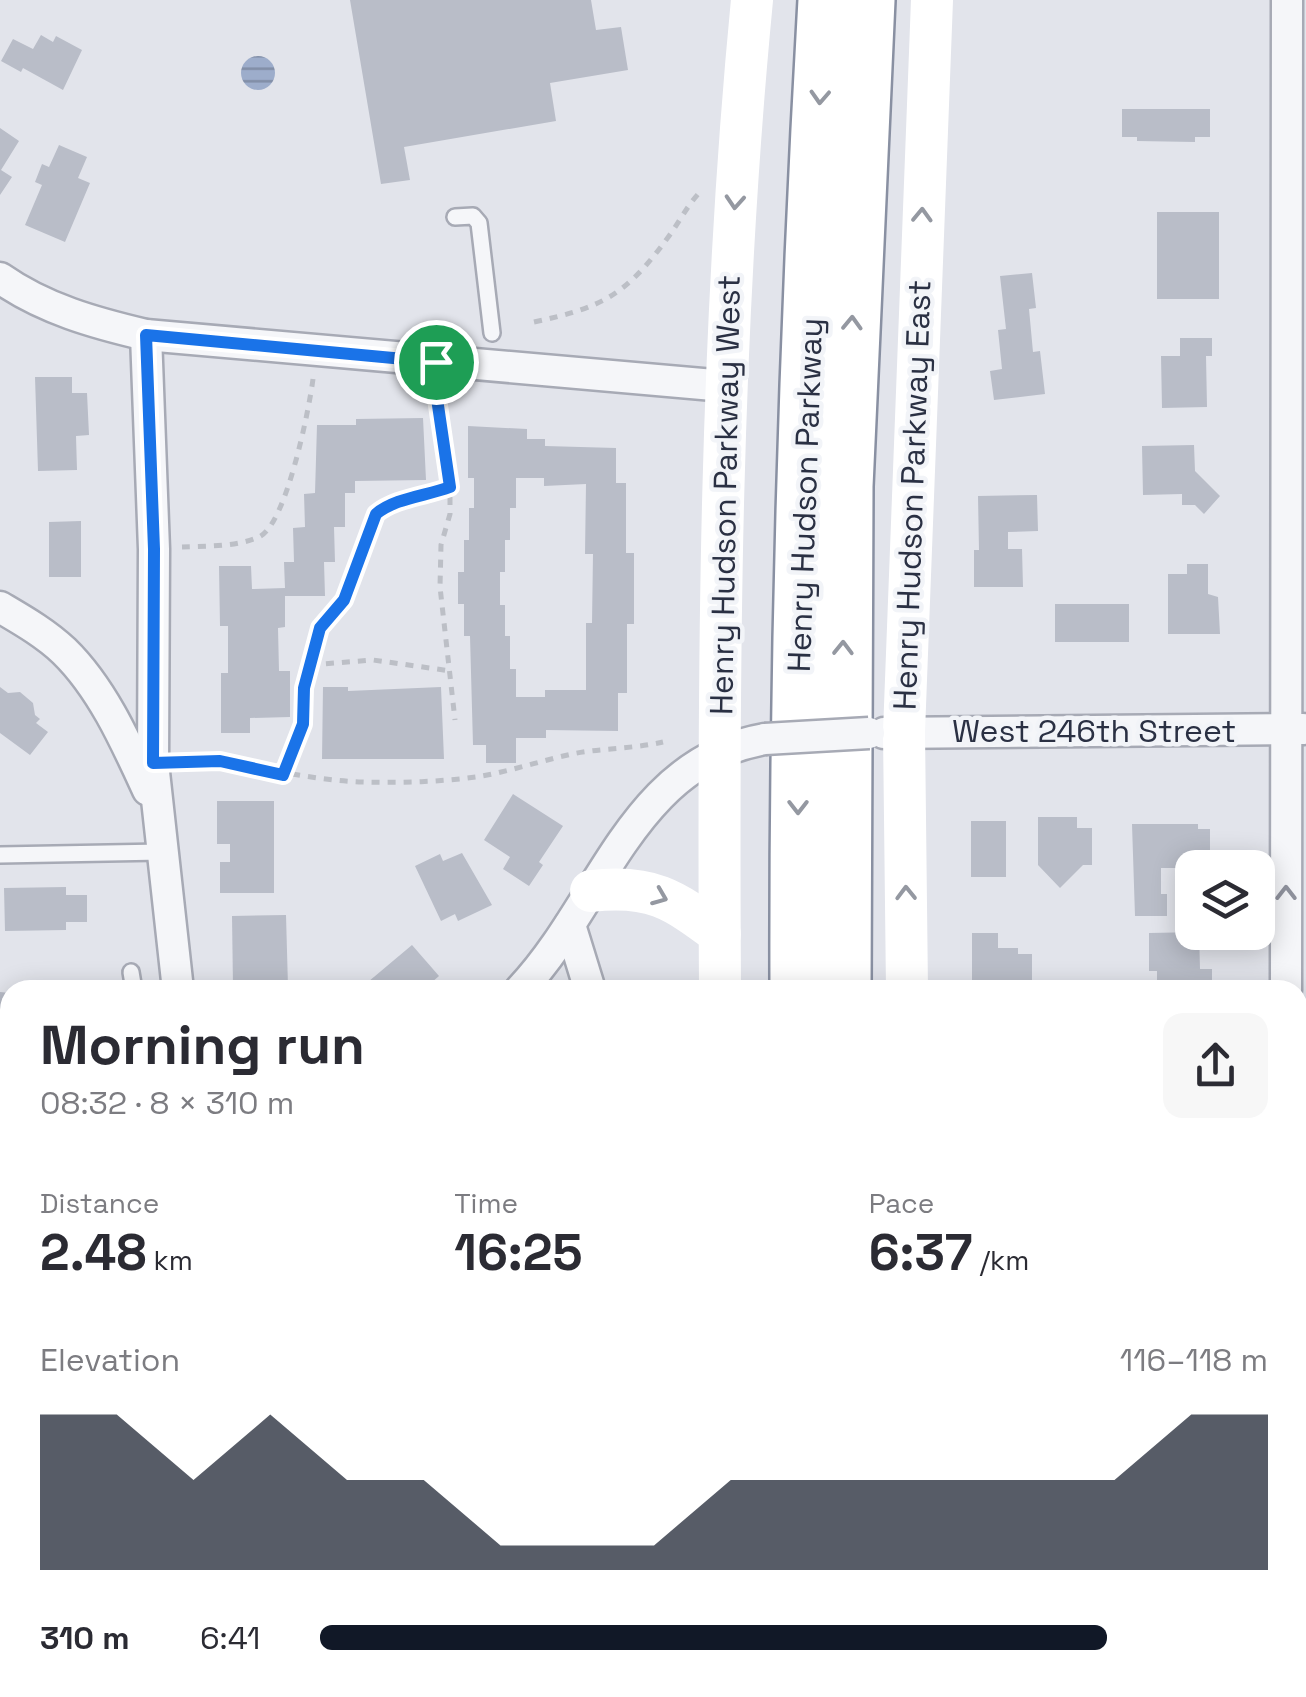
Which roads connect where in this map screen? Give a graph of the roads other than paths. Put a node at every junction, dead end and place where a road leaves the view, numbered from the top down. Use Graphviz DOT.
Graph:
graph roads {
  1 [pos="752,0"];
  2 [pos="826,0"];
  3 [pos="867,0"];
  4 [pos="932,0"];
  5 [pos="1287,0"];
  6 [pos="456,217"];
  7 [pos="0,278"];
  8 [pos="492,333"];
  9 [pos="146,335"];
  10 [pos="725,386"];
  11 [pos="0,607"];
  12 [pos="1306,688"];
  13 [pos="1296,729"];
  14 [pos="886,732"];
  15 [pos="718,753"];
  16 [pos="156,806"];
  17 [pos="162,852"];
  18 [pos="0,856"];
  19 [pos="580,908"];
  20 [pos="720,934"];
  21 [pos="131,972"];
  22 [pos="132,980"];
  23 [pos="177,980"];
  24 [pos="527,980"];
  25 [pos="589,980"];
  26 [pos="720,980"];
  27 [pos="798,980"];
  28 [pos="842,980"];
  29 [pos="906,980"];
  30 [pos="1286,980"];
  1 -- 10 [label="main road, Henry Hudson Parkway West, one-way"];
  2 -- 27 [label="highway, Henry Hudson Parkway, one-way"];
  28 -- 3 [label="highway, Henry Hudson Parkway, one-way"];
  14 -- 4 [label="main road, Henry Hudson Parkway East, one-way"];
  5 -- 13 [label="street"];
  6 -- 8 [label="lane"];
  7 -- 9 [label="street"];
  9 -- 10 [label="street"];
  9 -- 16 [label="street"];
  10 -- 15 [label="main road, Henry Hudson Parkway West"];
  11 -- 16 [label="street"];
  12 -- 13 [label="street"];
  13 -- 14 [label="street, West 246th Street"];
  30 -- 13 [label="street, one-way"];
  14 -- 15 [label="street, West 246th Street, bridge"];
  29 -- 14 [label="main road, Henry Hudson Parkway East, one-way"];
  15 -- 19 [label="street, West 246th Street"];
  15 -- 20 [label="main road, Henry Hudson Parkway West"];
  16 -- 17 [label="street"];
  17 -- 18 [label="lane"];
  17 -- 23 [label="street"];
  19 -- 20 [label="main road, one-way"];
  19 -- 24 [label="street, West 246th Street"];
  19 -- 25 [label="street"];
  20 -- 26 [label="main road, Henry Hudson Parkway West"];
  21 -- 22 [label="lane"];
}
